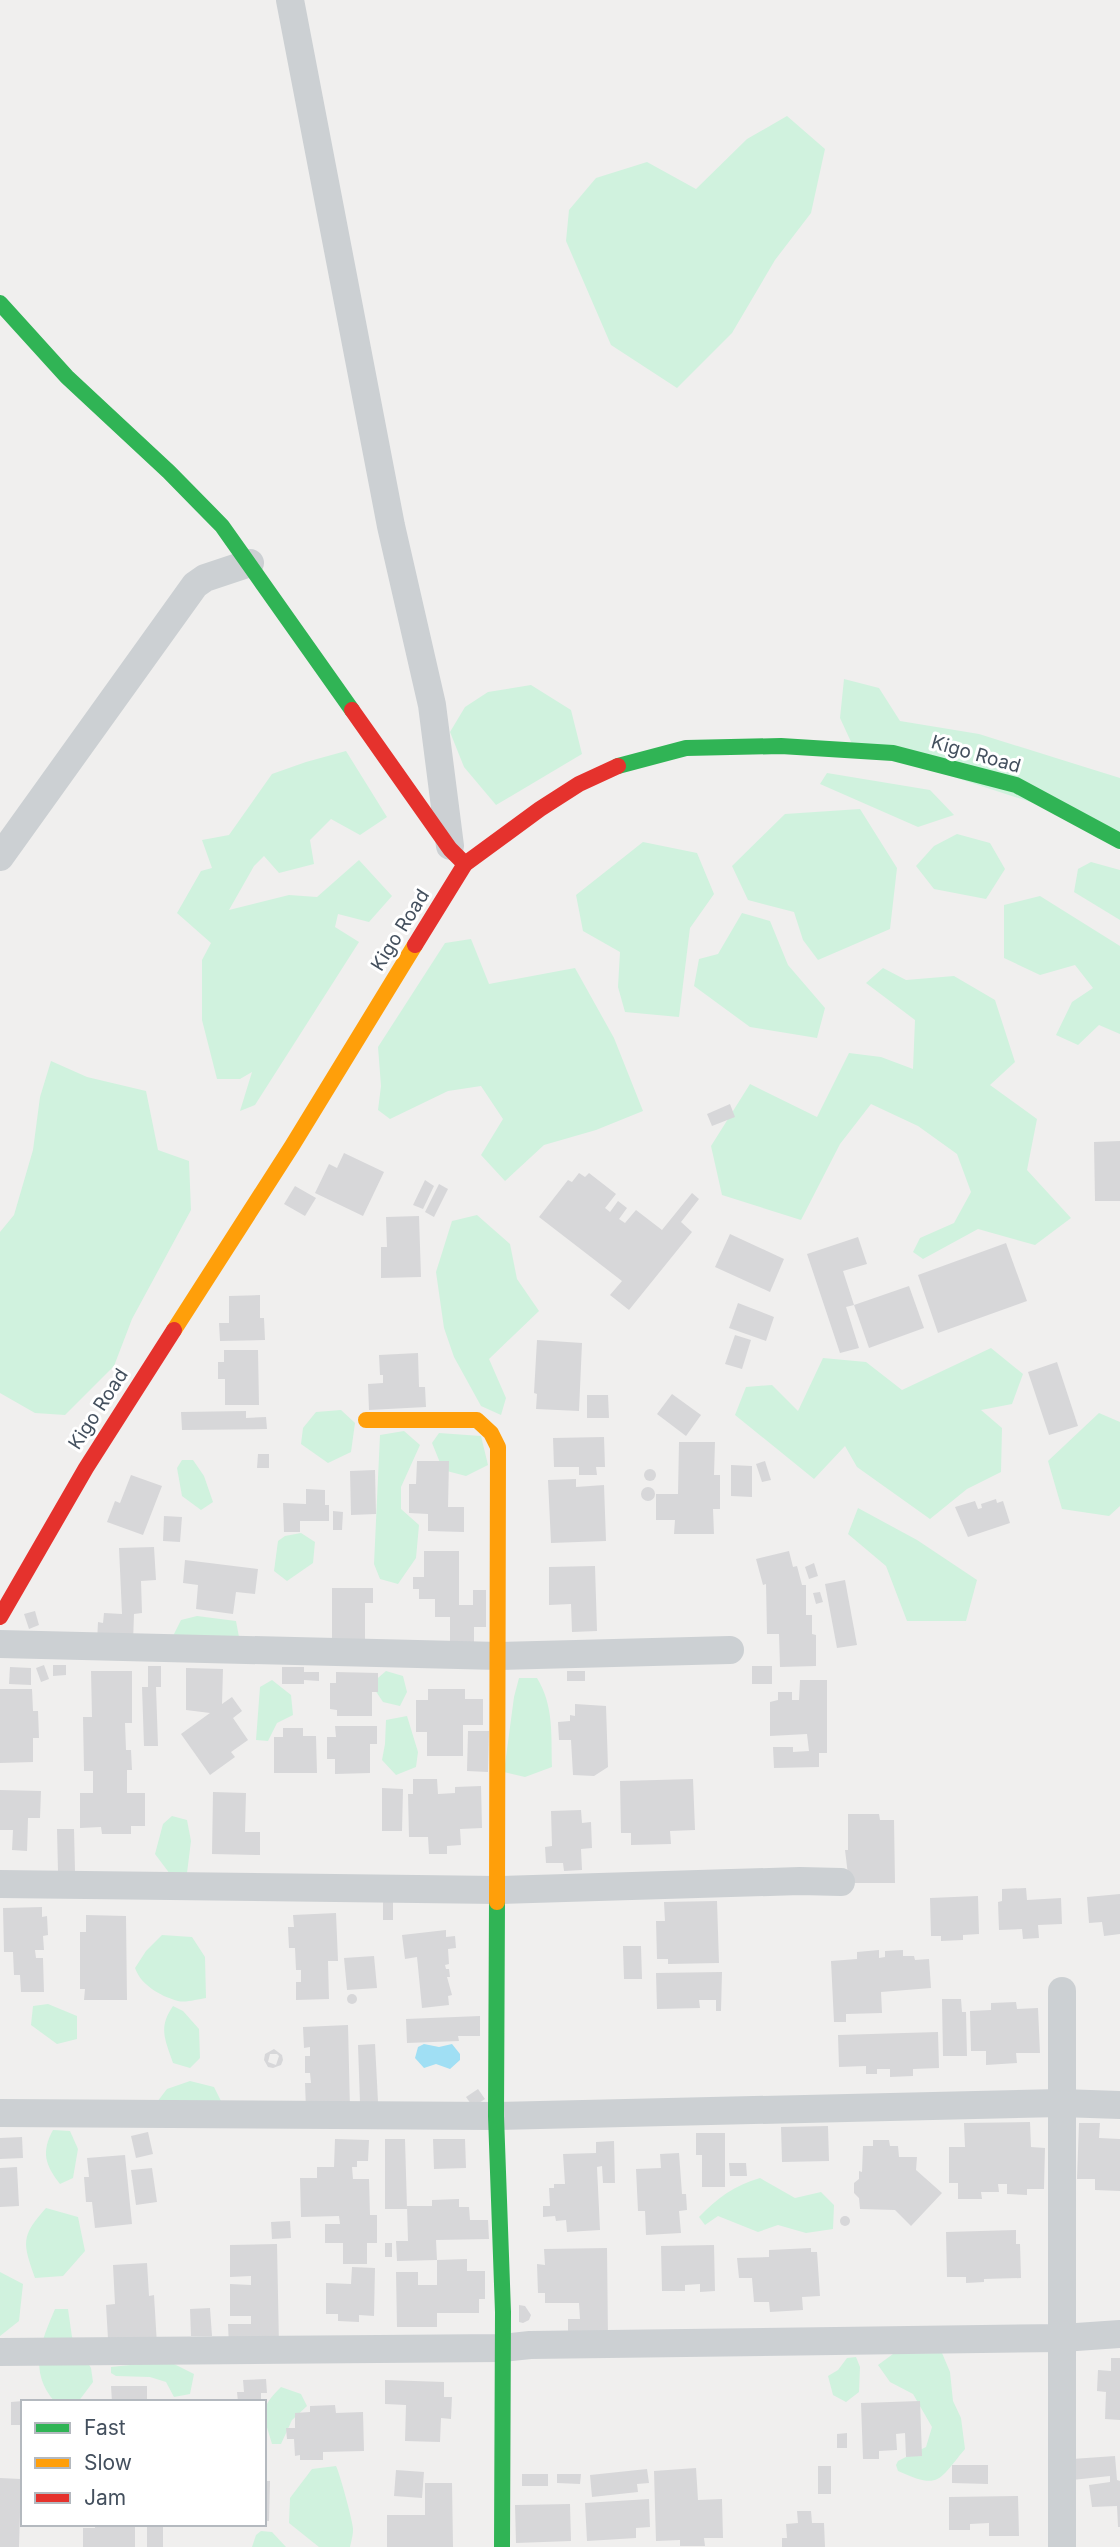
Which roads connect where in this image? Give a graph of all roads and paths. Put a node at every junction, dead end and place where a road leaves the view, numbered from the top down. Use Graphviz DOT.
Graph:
graph roads {
  1 [pos="290,0"];
  2 [pos="0,303"];
  3 [pos="250,563"];
  4 [pos="1120,841"];
  5 [pos="458,856"];
  6 [pos="0,857"];
  7 [pos="366,1420"];
  8 [pos="0,1617"];
  9 [pos="0,1644"];
  10 [pos="730,1650"];
  11 [pos="499,1656"];
  12 [pos="841,1882"];
  13 [pos="0,1884"];
  14 [pos="498,1890"];
  15 [pos="1062,1991"];
  16 [pos="1061,2103"];
  17 [pos="1120,2105"];
  18 [pos="0,2113"];
  19 [pos="496,2116"];
  20 [pos="1120,2334"];
  21 [pos="1062,2338"];
  22 [pos="502,2348"];
  23 [pos="0,2352"];
  24 [pos="502,2547"];
  25 [pos="1062,2547"];
  1 -- 5 [label="street"];
  2 -- 3 [label="street"];
  3 -- 5 [label="street"];
  3 -- 6 [label="street"];
  4 -- 5 [label="street, Kigo Road"];
  5 -- 8 [label="street, Kigo Road"];
  7 -- 11 [label="street"];
  9 -- 11 [label="street"];
  10 -- 11 [label="street"];
  11 -- 14 [label="street"];
  12 -- 14 [label="street"];
  13 -- 14 [label="street"];
  14 -- 19 [label="street"];
  15 -- 16 [label="street"];
  16 -- 17 [label="street"];
  16 -- 19 [label="street"];
  16 -- 21 [label="street"];
  18 -- 19 [label="street"];
  19 -- 22 [label="street"];
  20 -- 21 [label="street"];
  21 -- 22 [label="street"];
  21 -- 25 [label="street"];
  22 -- 23 [label="street"];
  22 -- 24 [label="street"];
}
